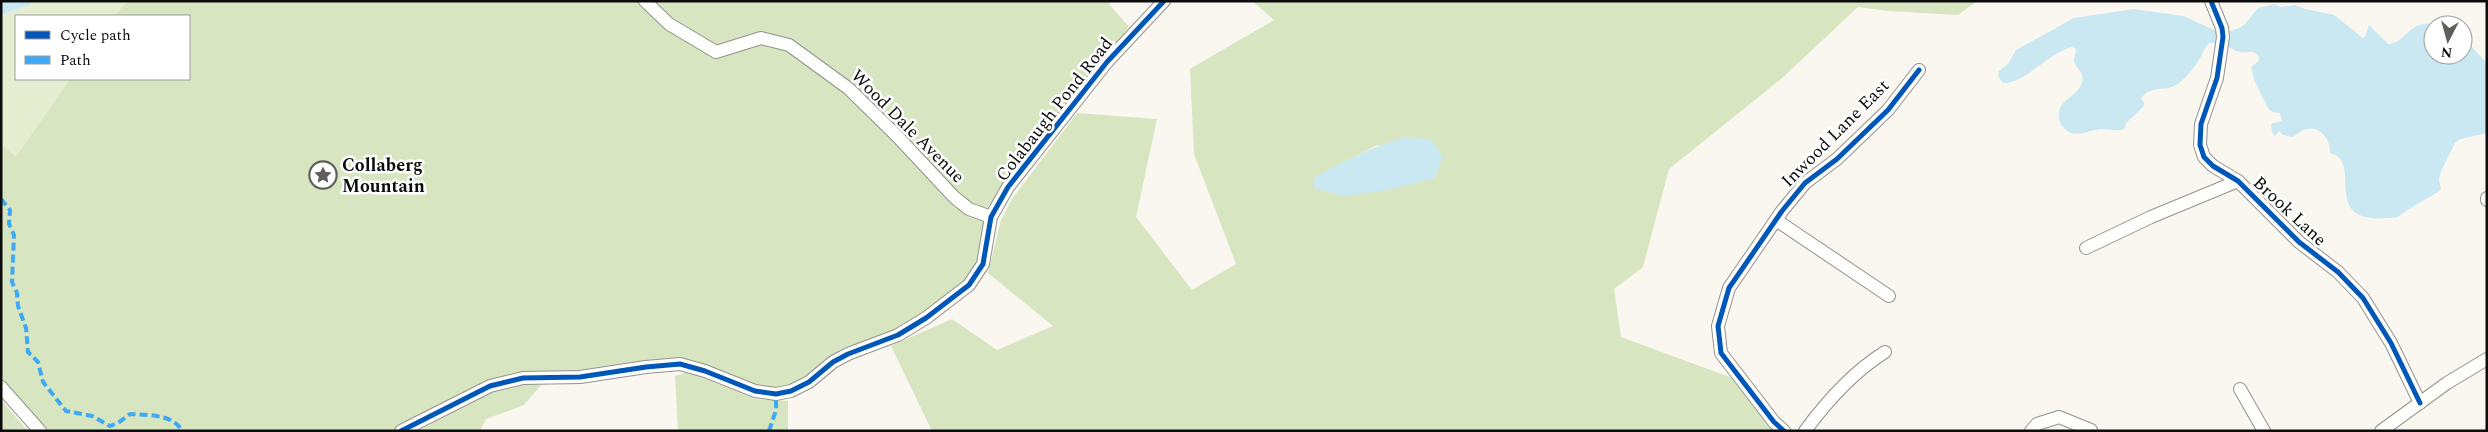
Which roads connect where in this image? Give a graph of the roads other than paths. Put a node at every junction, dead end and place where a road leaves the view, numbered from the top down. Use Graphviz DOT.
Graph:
graph roads {
  1 [pos="645,1"];
  2 [pos="1164,1"];
  3 [pos="2211,1"];
  4 [pos="1918,70"];
  5 [pos="2238,181"];
  6 [pos="991,217"];
  7 [pos="1776,220"];
  8 [pos="2086,248"];
  9 [pos="1889,296"];
  10 [pos="1885,352"];
  11 [pos="2487,359"];
  12 [pos="1,387"];
  13 [pos="2240,389"];
  14 [pos="2420,403"];
  15 [pos="2092,430"];
  16 [pos="40,431"];
  17 [pos="401,431"];
  18 [pos="1784,431"];
  19 [pos="1805,431"];
  20 [pos="2031,431"];
  21 [pos="2264,431"];
  22 [pos="2381,431"];
  1 -- 6 [label="street, Wood Dale Avenue"];
  2 -- 6 [label="street, Colabaugh Pond Road"];
  3 -- 5 [label="street, Brook Lane"];
  4 -- 7 [label="street, Inwood Lane East"];
  5 -- 8 [label="street"];
  5 -- 14 [label="street, Brook Lane"];
  6 -- 17 [label="street, Colabaugh Pond Road"];
  7 -- 9 [label="street"];
  7 -- 18 [label="street, Inwood Lane East"];
  10 -- 19 [label="street"];
  11 -- 14 [label="street"];
  12 -- 16 [label="street"];
  13 -- 21 [label="street"];
  14 -- 22 [label="street"];
  15 -- 20 [label="street"];
}
